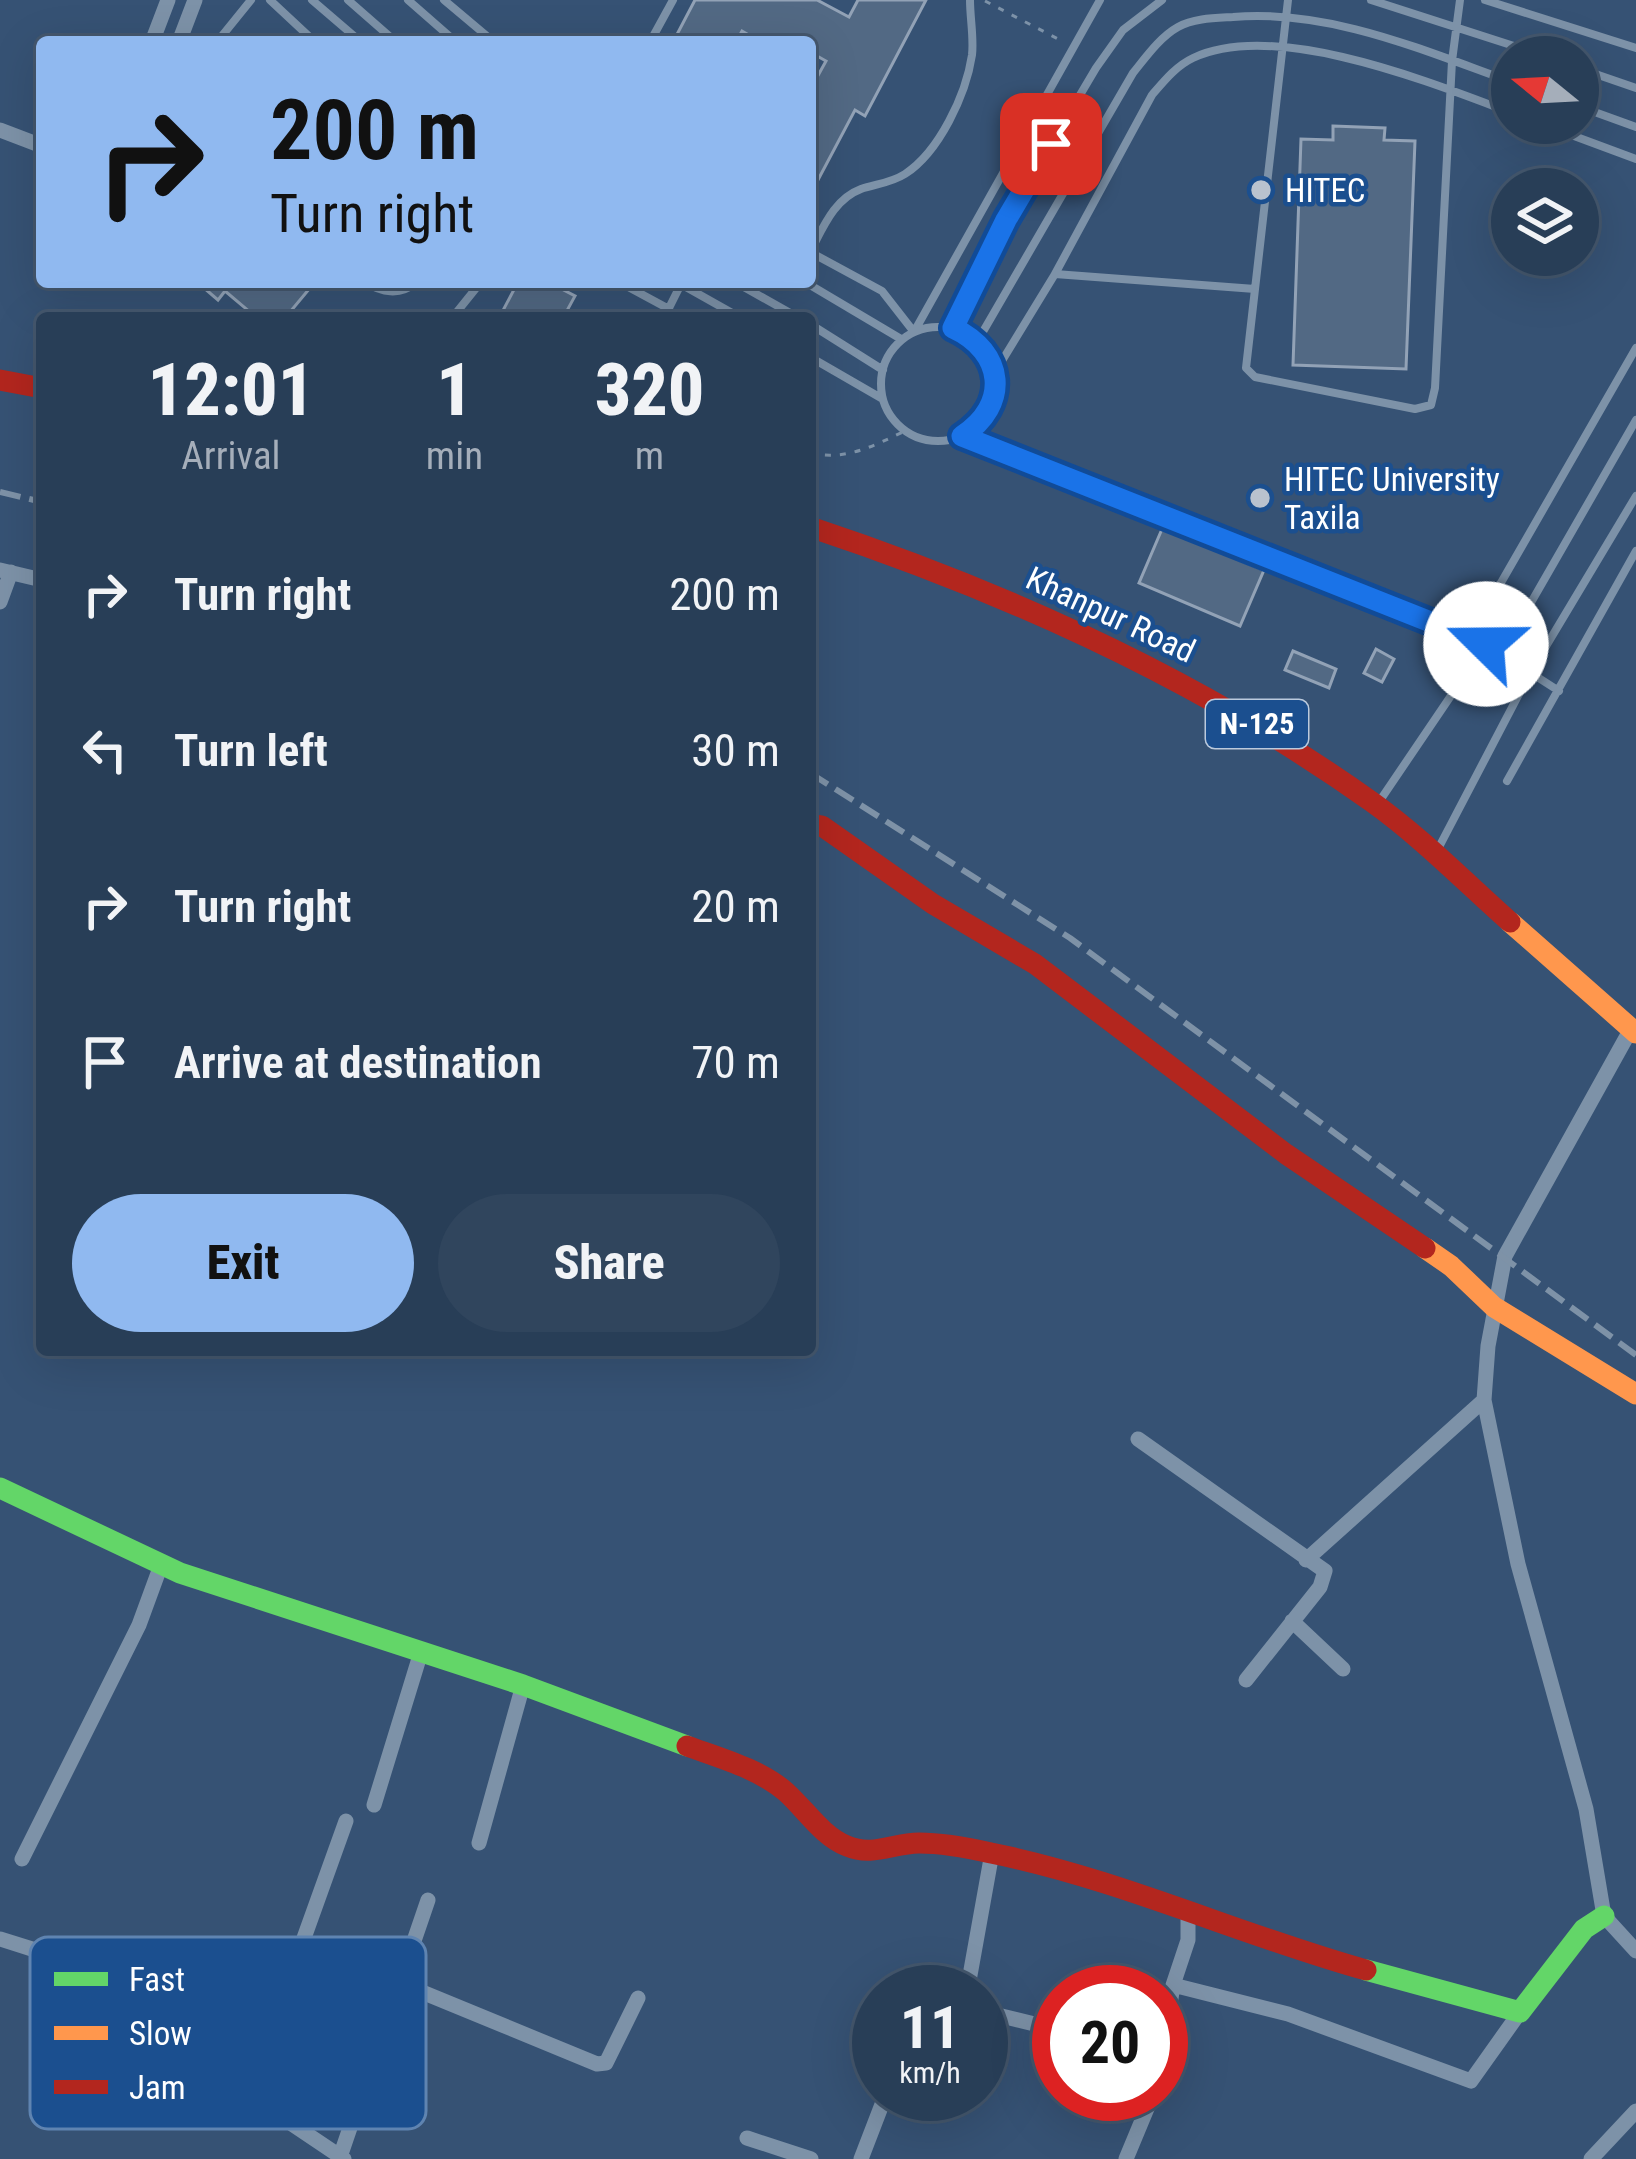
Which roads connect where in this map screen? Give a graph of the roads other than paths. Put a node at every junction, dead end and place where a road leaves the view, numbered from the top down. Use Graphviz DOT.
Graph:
graph roads {
  1 [pos="168,0"];
  2 [pos="195,0"];
  3 [pos="251,0"];
  4 [pos="271,0"];
  5 [pos="312,0"];
  6 [pos="347,0"];
  7 [pos="408,0"];
  8 [pos="444,0"];
  9 [pos="673,0"];
  10 [pos="970,0"];
  11 [pos="1100,0"];
  12 [pos="1162,0"];
  13 [pos="1288,0"];
  14 [pos="1371,0"];
  15 [pos="1460,0"];
  16 [pos="1485,0"];
  17 [pos="1146,4"];
  18 [pos="1286,15"];
  19 [pos="1455,24"];
  20 [pos="154,36"];
  21 [pos="181,36"];
  22 [pos="222,36"];
  23 [pos="309,36"];
  24 [pos="354,36"];
  25 [pos="389,36"];
  26 [pos="449,36"];
  27 [pos="487,36"];
  28 [pos="653,36"];
  29 [pos="1491,37"];
  30 [pos="1282,48"];
  31 [pos="1636,48"];
  32 [pos="1451,61"];
  33 [pos="1491,75"];
  34 [pos="1599,75"];
  35 [pos="1636,88"];
  36 [pos="1450,90"];
  37 [pos="1491,105"];
  38 [pos="1599,114"];
  39 [pos="1636,128"];
  40 [pos="0,130"];
  41 [pos="36,144"];
  42 [pos="1596,144"];
  43 [pos="1636,159"];
  44 [pos="816,241"];
  45 [pos="816,255"];
  46 [pos="1055,274"];
  47 [pos="379,288"];
  48 [pos="408,288"];
  49 [pos="476,288"];
  50 [pos="628,288"];
  51 [pos="688,288"];
  52 [pos="746,288"];
  53 [pos="815,288"];
  54 [pos="1255,289"];
  55 [pos="457,312"];
  56 [pos="663,312"];
  57 [pos="730,312"];
  58 [pos="788,312"];
  59 [pos="816,328"];
  60 [pos="953,328"];
  61 [pos="914,332"];
  62 [pos="901,339"];
  63 [pos="977,342"];
  64 [pos="1636,348"];
  65 [pos="816,360"];
  66 [pos="883,370"];
  67 [pos="994,374"];
  68 [pos="0,380"];
  69 [pos="36,387"];
  70 [pos="884,400"];
  71 [pos="1636,420"];
  72 [pos="962,436"];
  73 [pos="1636,496"];
  74 [pos="816,528"];
  75 [pos="1636,551"];
  76 [pos="5,571"];
  77 [pos="36,579"];
  78 [pos="0,602"];
  79 [pos="1486,644"];
  80 [pos="1530,673"];
  81 [pos="1559,692"];
  82 [pos="1507,781"];
  83 [pos="1377,806"];
  84 [pos="816,825"];
  85 [pos="1435,856"];
  86 [pos="1634,1031"];
  87 [pos="1494,1306"];
  88 [pos="1636,1394"];
  89 [pos="1484,1400"];
  90 [pos="1138,1439"];
  91 [pos="0,1488"];
  92 [pos="1306,1560"];
  93 [pos="161,1565"];
  94 [pos="1292,1621"];
  95 [pos="422,1652"];
  96 [pos="1343,1669"];
  97 [pos="1246,1680"];
  98 [pos="523,1685"];
  99 [pos="374,1805"];
  100 [pos="346,1822"];
  101 [pos="479,1843"];
  102 [pos="992,1853"];
  103 [pos="22,1858"];
  104 [pos="428,1900"];
  105 [pos="1188,1909"];
  106 [pos="1604,1916"];
  107 [pos="305,1937"];
  108 [pos="416,1937"];
  109 [pos="0,1939"];
  110 [pos="30,1948"];
  111 [pos="1636,1951"];
  112 [pos="973,1965"];
  113 [pos="1179,1965"];
  114 [pos="1188,1988"];
  115 [pos="426,1994"];
  116 [pos="638,1999"];
  117 [pos="1520,2012"];
  118 [pos="1636,2111"];
  119 [pos="876,2121"];
  120 [pos="1142,2121"];
  121 [pos="299,2129"];
  122 [pos="352,2129"];
  123 [pos="747,2138"];
  124 [pos="342,2158"];
  125 [pos="811,2159"];
  126 [pos="861,2159"];
  127 [pos="1126,2159"];
  128 [pos="1591,2159"];
  1 -- 20 [label="street"];
  2 -- 21 [label="street"];
  3 -- 22 [label="lane"];
  4 -- 23 [label="lane"];
  5 -- 24 [label="lane"];
  6 -- 25 [label="lane"];
  7 -- 26 [label="lane"];
  8 -- 27 [label="lane"];
  9 -- 28 [label="lane"];
  10 -- 44 [label="lane"];
  11 -- 61 [label="lane"];
  12 -- 17 [label="lane"];
  13 -- 18 [label="lane"];
  14 -- 19 [label="lane"];
  15 -- 19 [label="lane"];
  16 -- 31 [label="lane"];
  17 -- 60 [label="lane"];
  18 -- 30 [label="lane"];
  18 -- 32 [label="lane"];
  18 -- 63 [label="lane"];
  19 -- 29 [label="lane"];
  19 -- 32 [label="lane"];
  30 -- 36 [label="lane"];
  30 -- 46 [label="lane"];
  30 -- 54 [label="lane"];
  32 -- 33 [label="lane"];
  32 -- 36 [label="lane"];
  34 -- 35 [label="lane"];
  36 -- 37 [label="lane"];
  36 -- 54 [label="lane"];
  38 -- 39 [label="lane"];
  40 -- 41 [label="street"];
  42 -- 43 [label="lane"];
  45 -- 61 [label="lane"];
  46 -- 54 [label="lane"];
  46 -- 67 [label="lane"];
  47 -- 48 [label="lane"];
  49 -- 55 [label="lane"];
  50 -- 56 [label="lane"];
  51 -- 57 [label="lane"];
  52 -- 58 [label="lane"];
  53 -- 62 [label="lane"];
  59 -- 66 [label="lane"];
  60 -- 61 [label="lane"];
  60 -- 63 [label="lane"];
  61 -- 62 [label="lane"];
  62 -- 66 [label="lane"];
  63 -- 67 [label="lane"];
  64 -- 79 [label="lane"];
  65 -- 70 [label="lane"];
  66 -- 70 [label="lane"];
  67 -- 72 [label="lane"];
  68 -- 69 [label="main road"];
  70 -- 72 [label="lane"];
  71 -- 79 [label="lane"];
  72 -- 79 [label="lane"];
  73 -- 80 [label="lane"];
  74 -- 83 [label="main road, Khanpur Road / N-125"];
  75 -- 81 [label="lane"];
  76 -- 77 [label="street"];
  76 -- 78 [label="street"];
  79 -- 80 [label="lane"];
  79 -- 83 [label="lane"];
  80 -- 81 [label="lane"];
  80 -- 85 [label="lane"];
  81 -- 82 [label="lane"];
  83 -- 85 [label="main road, Khanpur Road / N-125"];
  84 -- 87 [label="main road"];
  85 -- 86 [label="main road, Khanpur Road / N-125"];
  86 -- 87 [label="street"];
  87 -- 88 [label="main road"];
  87 -- 89 [label="street"];
  89 -- 92 [label="street"];
  89 -- 106 [label="street"];
  90 -- 92 [label="street"];
  91 -- 93 [label="main road"];
  92 -- 94 [label="street"];
  93 -- 95 [label="main road"];
  93 -- 103 [label="street"];
  94 -- 96 [label="street"];
  94 -- 97 [label="street"];
  95 -- 98 [label="main road"];
  95 -- 99 [label="street"];
  98 -- 101 [label="street"];
  98 -- 102 [label="main road"];
  100 -- 107 [label="street"];
  102 -- 105 [label="main road"];
  102 -- 112 [label="street"];
  104 -- 108 [label="street"];
  105 -- 113 [label="street"];
  105 -- 117 [label="main road"];
  106 -- 111 [label="street"];
  106 -- 117 [label="main road"];
  109 -- 110 [label="street"];
  114 -- 117 [label="street"];
  115 -- 116 [label="street"];
  118 -- 128 [label="street"];
  119 -- 126 [label="street"];
  120 -- 127 [label="street"];
  121 -- 124 [label="street"];
  122 -- 124 [label="street"];
  123 -- 125 [label="street"];
}
